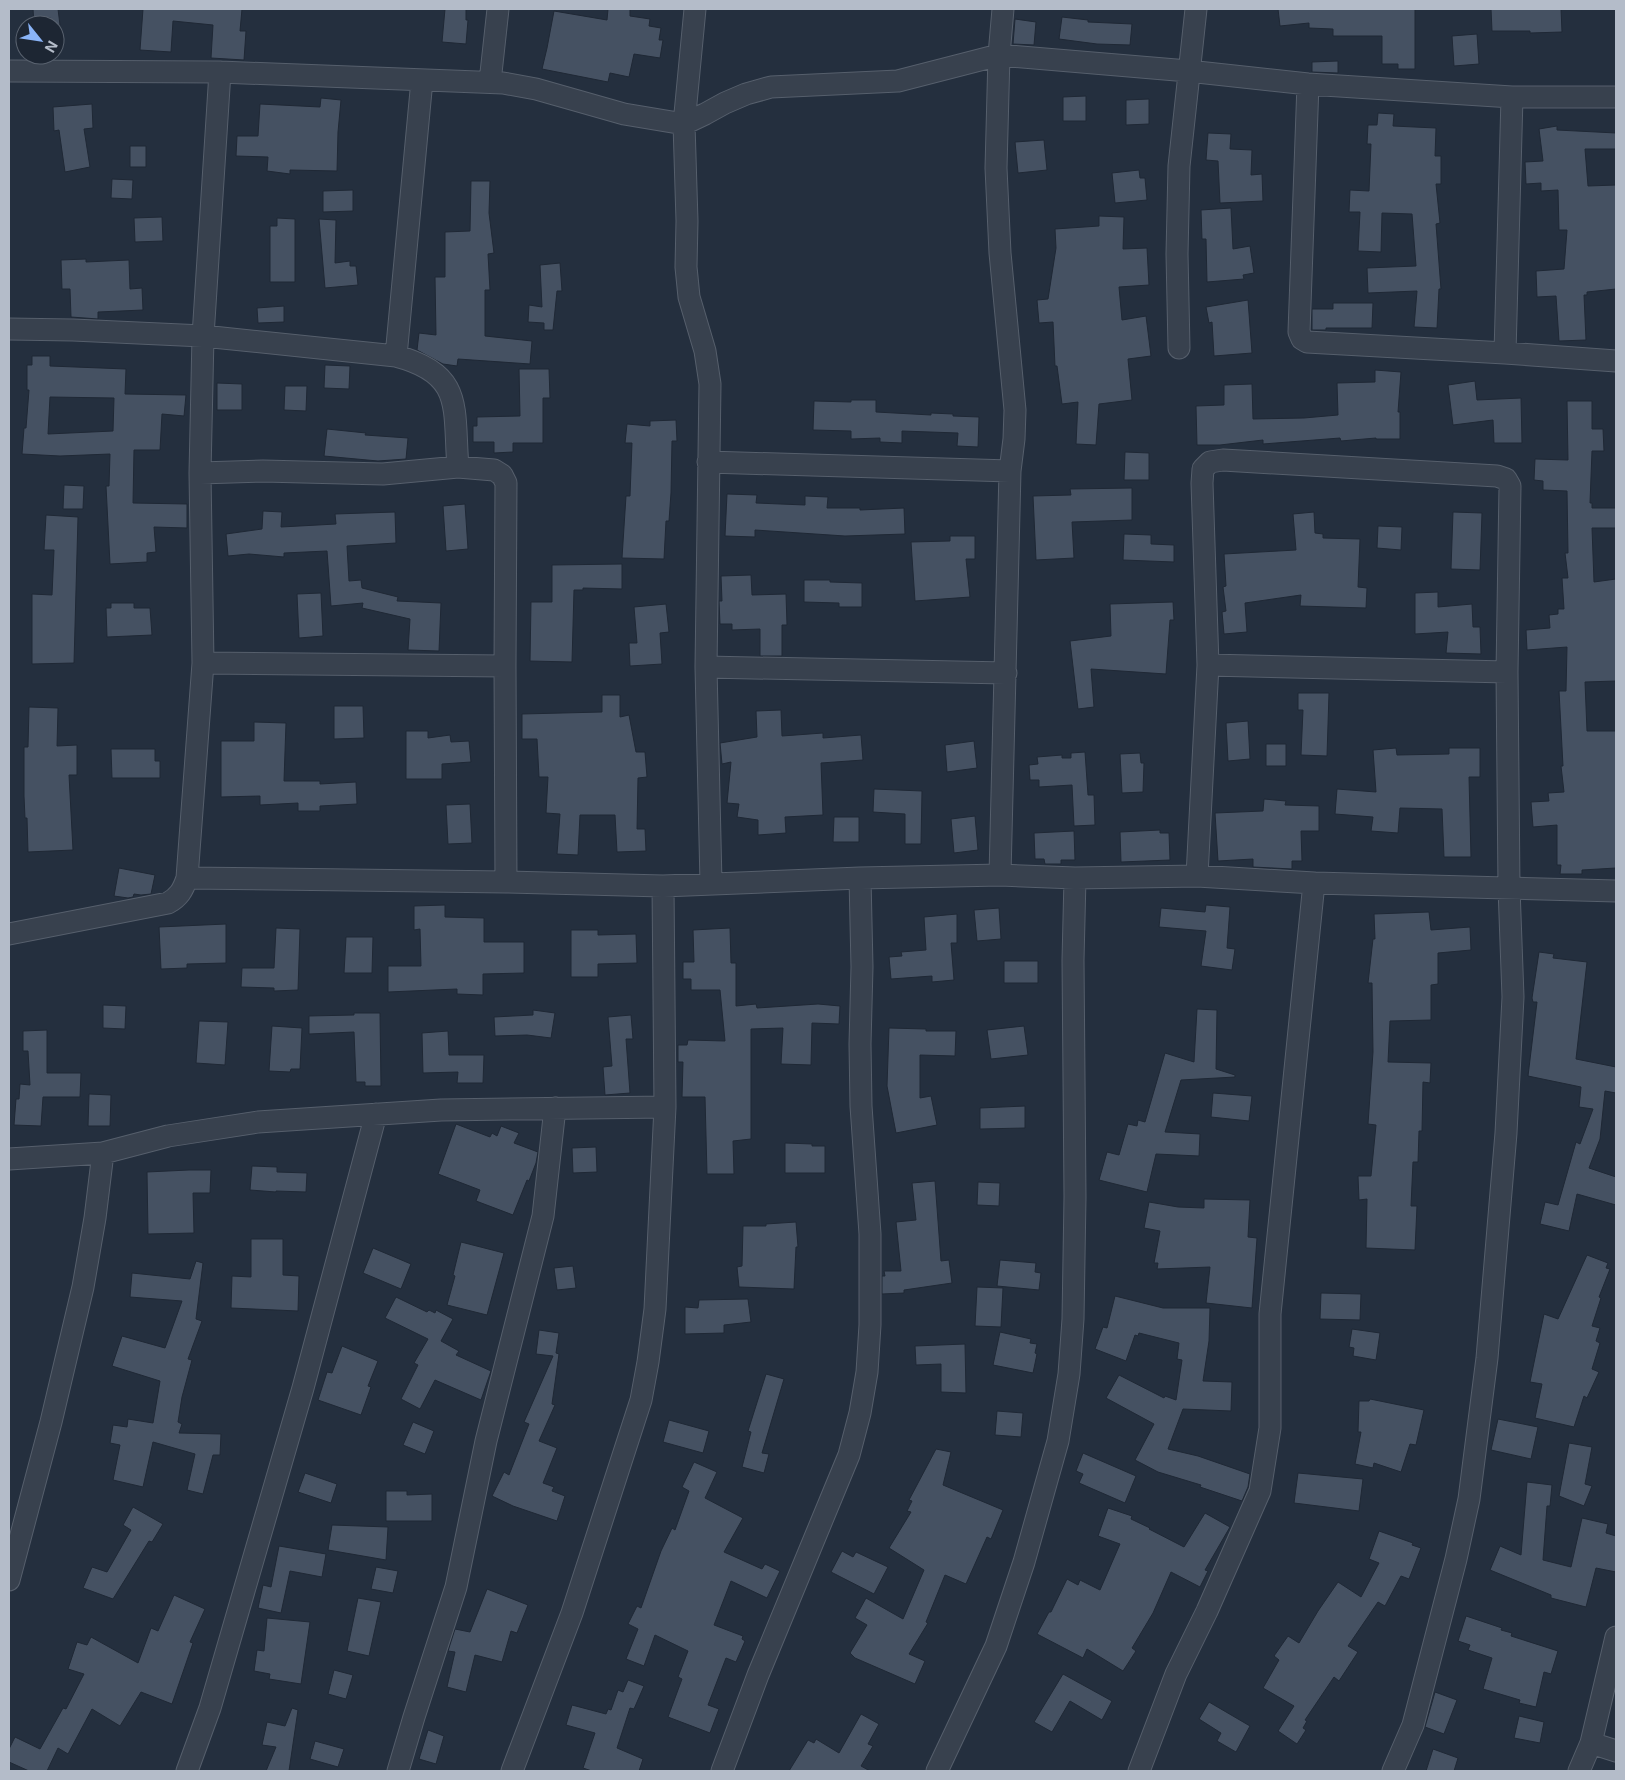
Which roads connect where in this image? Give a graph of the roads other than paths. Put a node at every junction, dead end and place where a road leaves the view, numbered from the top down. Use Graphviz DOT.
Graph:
graph roads {
  1 [pos="498,9"];
  2 [pos="695,9"];
  3 [pos="1003,9"];
  4 [pos="1196,9"];
  5 [pos="999,54"];
  6 [pos="9,71"];
  7 [pos="1188,71"];
  8 [pos="220,72"];
  9 [pos="422,80"];
  10 [pos="490,82"];
  11 [pos="1308,84"];
  12 [pos="1512,97"];
  13 [pos="1616,97"];
  14 [pos="684,124"];
  15 [pos="9,329"];
  16 [pos="203,336"];
  17 [pos="1179,348"];
  18 [pos="1505,353"];
  19 [pos="396,356"];
  20 [pos="1616,361"];
  21 [pos="708,462"];
  22 [pos="458,467"];
  23 [pos="1010,470"];
  24 [pos="200,473"];
  25 [pos="203,663"];
  26 [pos="1208,665"];
  27 [pos="505,666"];
  28 [pos="706,667"];
  29 [pos="1006,672"];
  30 [pos="1507,672"];
  31 [pos="1000,875"];
  32 [pos="1197,876"];
  33 [pos="187,878"];
  34 [pos="860,878"];
  35 [pos="1075,878"];
  36 [pos="506,882"];
  37 [pos="712,883"];
  38 [pos="1314,883"];
  39 [pos="664,886"];
  40 [pos="1509,888"];
  41 [pos="1616,890"];
  42 [pos="9,934"];
  43 [pos="665,1107"];
  44 [pos="555,1108"];
  45 [pos="376,1114"];
  46 [pos="103,1153"];
  47 [pos="9,1159"];
  48 [pos="9,1580"];
  49 [pos="1616,1637"];
  50 [pos="1591,1743"];
  51 [pos="1616,1751"];
  52 [pos="187,1771"];
  53 [pos="398,1771"];
  54 [pos="512,1771"];
  55 [pos="722,1771"];
  56 [pos="937,1771"];
  57 [pos="1139,1771"];
  58 [pos="1393,1771"];
  59 [pos="1579,1771"];
  1 -- 10 [label="street"];
  2 -- 14 [label="street"];
  3 -- 5 [label="street"];
  4 -- 7 [label="street"];
  5 -- 7 [label="street"];
  5 -- 14 [label="street"];
  5 -- 23 [label="street"];
  6 -- 8 [label="street"];
  7 -- 11 [label="street"];
  7 -- 17 [label="street"];
  8 -- 9 [label="street"];
  8 -- 16 [label="street"];
  9 -- 10 [label="street"];
  9 -- 19 [label="street"];
  10 -- 14 [label="street"];
  11 -- 12 [label="street"];
  11 -- 18 [label="street"];
  12 -- 13 [label="street"];
  12 -- 18 [label="street"];
  14 -- 21 [label="street"];
  15 -- 16 [label="street"];
  16 -- 19 [label="street"];
  16 -- 24 [label="street"];
  18 -- 20 [label="street"];
  19 -- 22 [label="street"];
  21 -- 23 [label="street"];
  21 -- 28 [label="street"];
  22 -- 24 [label="street"];
  22 -- 27 [label="street"];
  23 -- 29 [label="street"];
  24 -- 25 [label="street"];
  25 -- 27 [label="street"];
  25 -- 33 [label="street"];
  26 -- 30 [label="street"];
  26 -- 30 [label="street"];
  26 -- 32 [label="street"];
  27 -- 36 [label="street"];
  28 -- 29 [label="street"];
  28 -- 37 [label="street"];
  29 -- 31 [label="street"];
  30 -- 40 [label="street"];
  31 -- 34 [label="street"];
  31 -- 35 [label="street"];
  32 -- 35 [label="street"];
  32 -- 38 [label="street"];
  33 -- 36 [label="street"];
  33 -- 42 [label="street"];
  34 -- 37 [label="street"];
  34 -- 55 [label="street"];
  35 -- 56 [label="street"];
  36 -- 39 [label="street"];
  37 -- 39 [label="street"];
  38 -- 40 [label="street"];
  38 -- 57 [label="street"];
  39 -- 43 [label="street"];
  40 -- 41 [label="street"];
  40 -- 58 [label="street"];
  43 -- 44 [label="street"];
  43 -- 54 [label="street"];
  44 -- 45 [label="street"];
  44 -- 53 [label="street"];
  45 -- 46 [label="street"];
  45 -- 52 [label="street"];
  46 -- 47 [label="street"];
  46 -- 48 [label="street"];
  49 -- 50 [label="street"];
  50 -- 51 [label="street"];
  50 -- 59 [label="street"];
}
